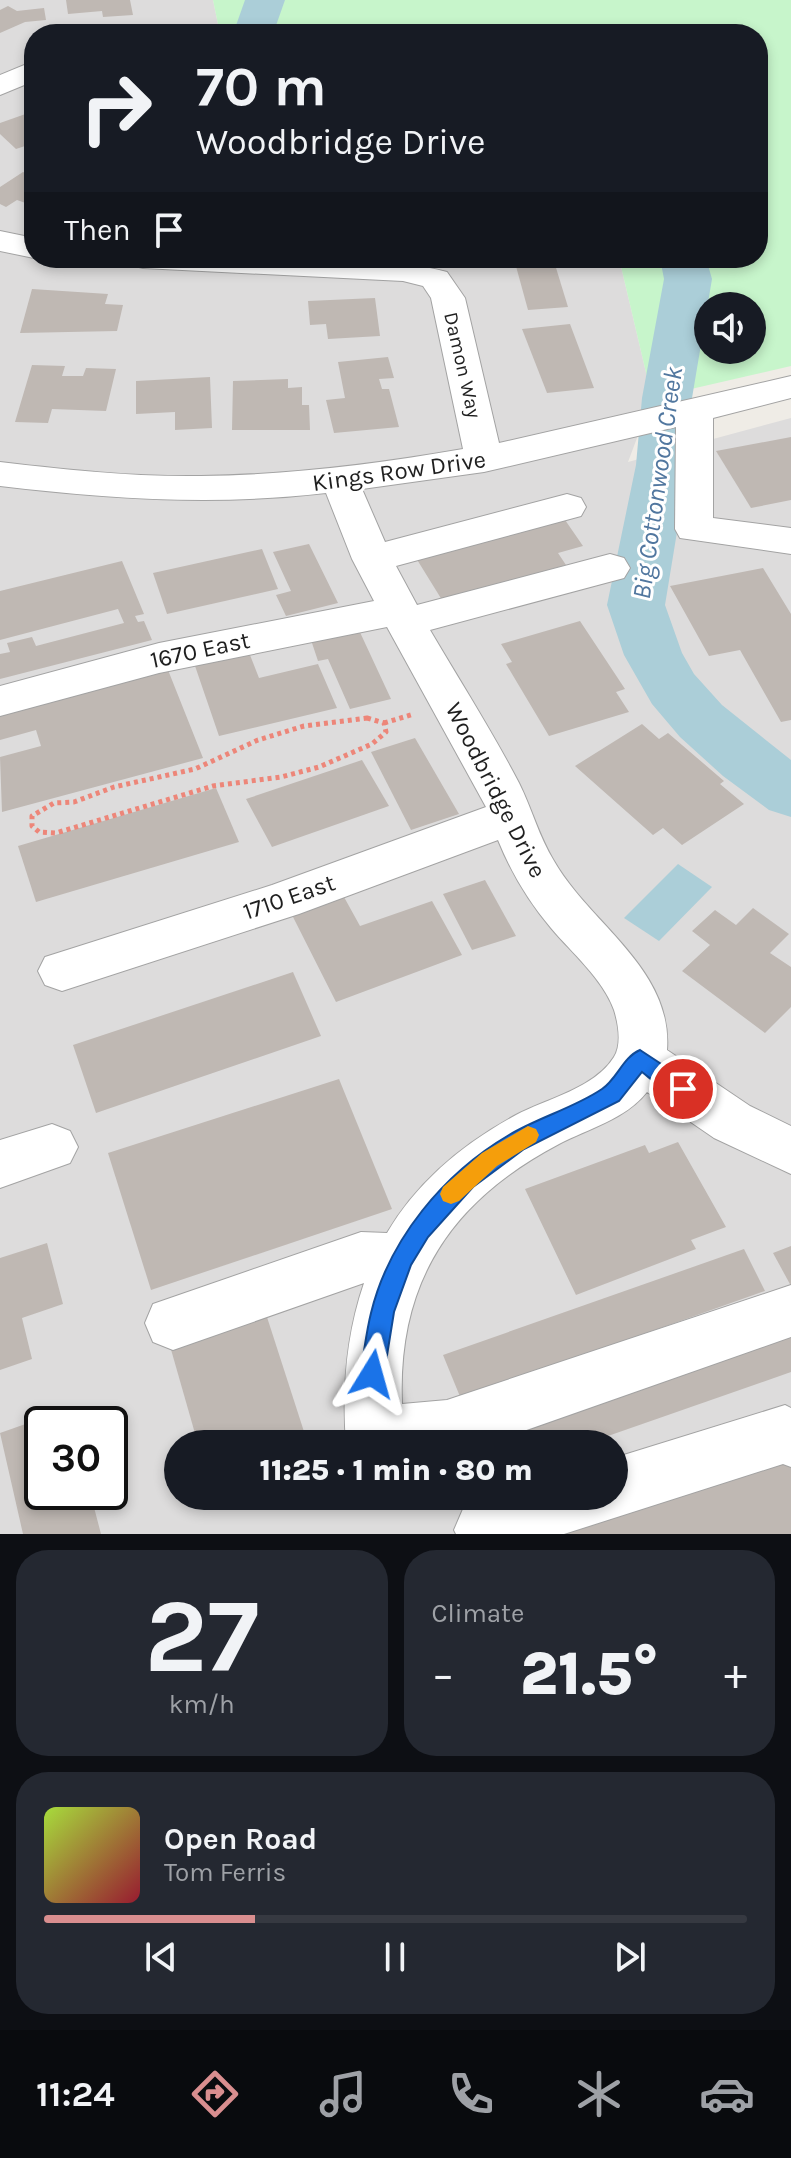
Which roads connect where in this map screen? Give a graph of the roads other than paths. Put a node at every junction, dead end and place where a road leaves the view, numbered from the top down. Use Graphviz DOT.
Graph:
graph roads {
  1 [pos="24,75"];
  2 [pos="0,86"];
  3 [pos="0,241"];
  4 [pos="24,246"];
  5 [pos="344,268"];
  6 [pos="791,387"];
  7 [pos="695,411"];
  8 [pos="484,460"];
  9 [pos="0,474"];
  10 [pos="340,481"];
  11 [pos="567,507"];
  12 [pos="791,541"];
  13 [pos="372,559"];
  14 [pos="610,568"];
  15 [pos="404,616"];
  16 [pos="2,701"];
  17 [pos="512,816"];
  18 [pos="62,971"];
  19 [pos="640,1059"];
  20 [pos="52,1147"];
  21 [pos="791,1151"];
  22 [pos="0,1164"];
  23 [pos="402,1259"];
  24 [pos="791,1311"];
  25 [pos="173,1323"];
  26 [pos="373,1430"];
  27 [pos="440,1430"];
  28 [pos="791,1438"];
  29 [pos="628,1484"];
  30 [pos="546,1510"];
  31 [pos="484,1530"];
  1 -- 2 [label="street"];
  3 -- 4 [label="street"];
  5 -- 8 [label="street, Damon Way"];
  6 -- 7 [label="street, Kings Row Drive"];
  7 -- 8 [label="street, Kings Row Drive"];
  7 -- 12 [label="street"];
  8 -- 10 [label="street, Kings Row Drive"];
  9 -- 10 [label="street, Kings Row Drive"];
  10 -- 13 [label="street, Woodbridge Drive"];
  11 -- 13 [label="street"];
  13 -- 15 [label="street, Woodbridge Drive"];
  14 -- 15 [label="street, 1670 East"];
  15 -- 16 [label="street, 1670 East"];
  15 -- 17 [label="street, Woodbridge Drive"];
  17 -- 18 [label="street, 1710 East"];
  17 -- 19 [label="street, Woodbridge Drive"];
  19 -- 21 [label="street"];
  19 -- 23 [label="street"];
  20 -- 22 [label="street"];
  23 -- 25 [label="street"];
  23 -- 26 [label="street"];
  24 -- 27 [label="street"];
  28 -- 29 [label="street"];
  30 -- 31 [label="street"];
}
